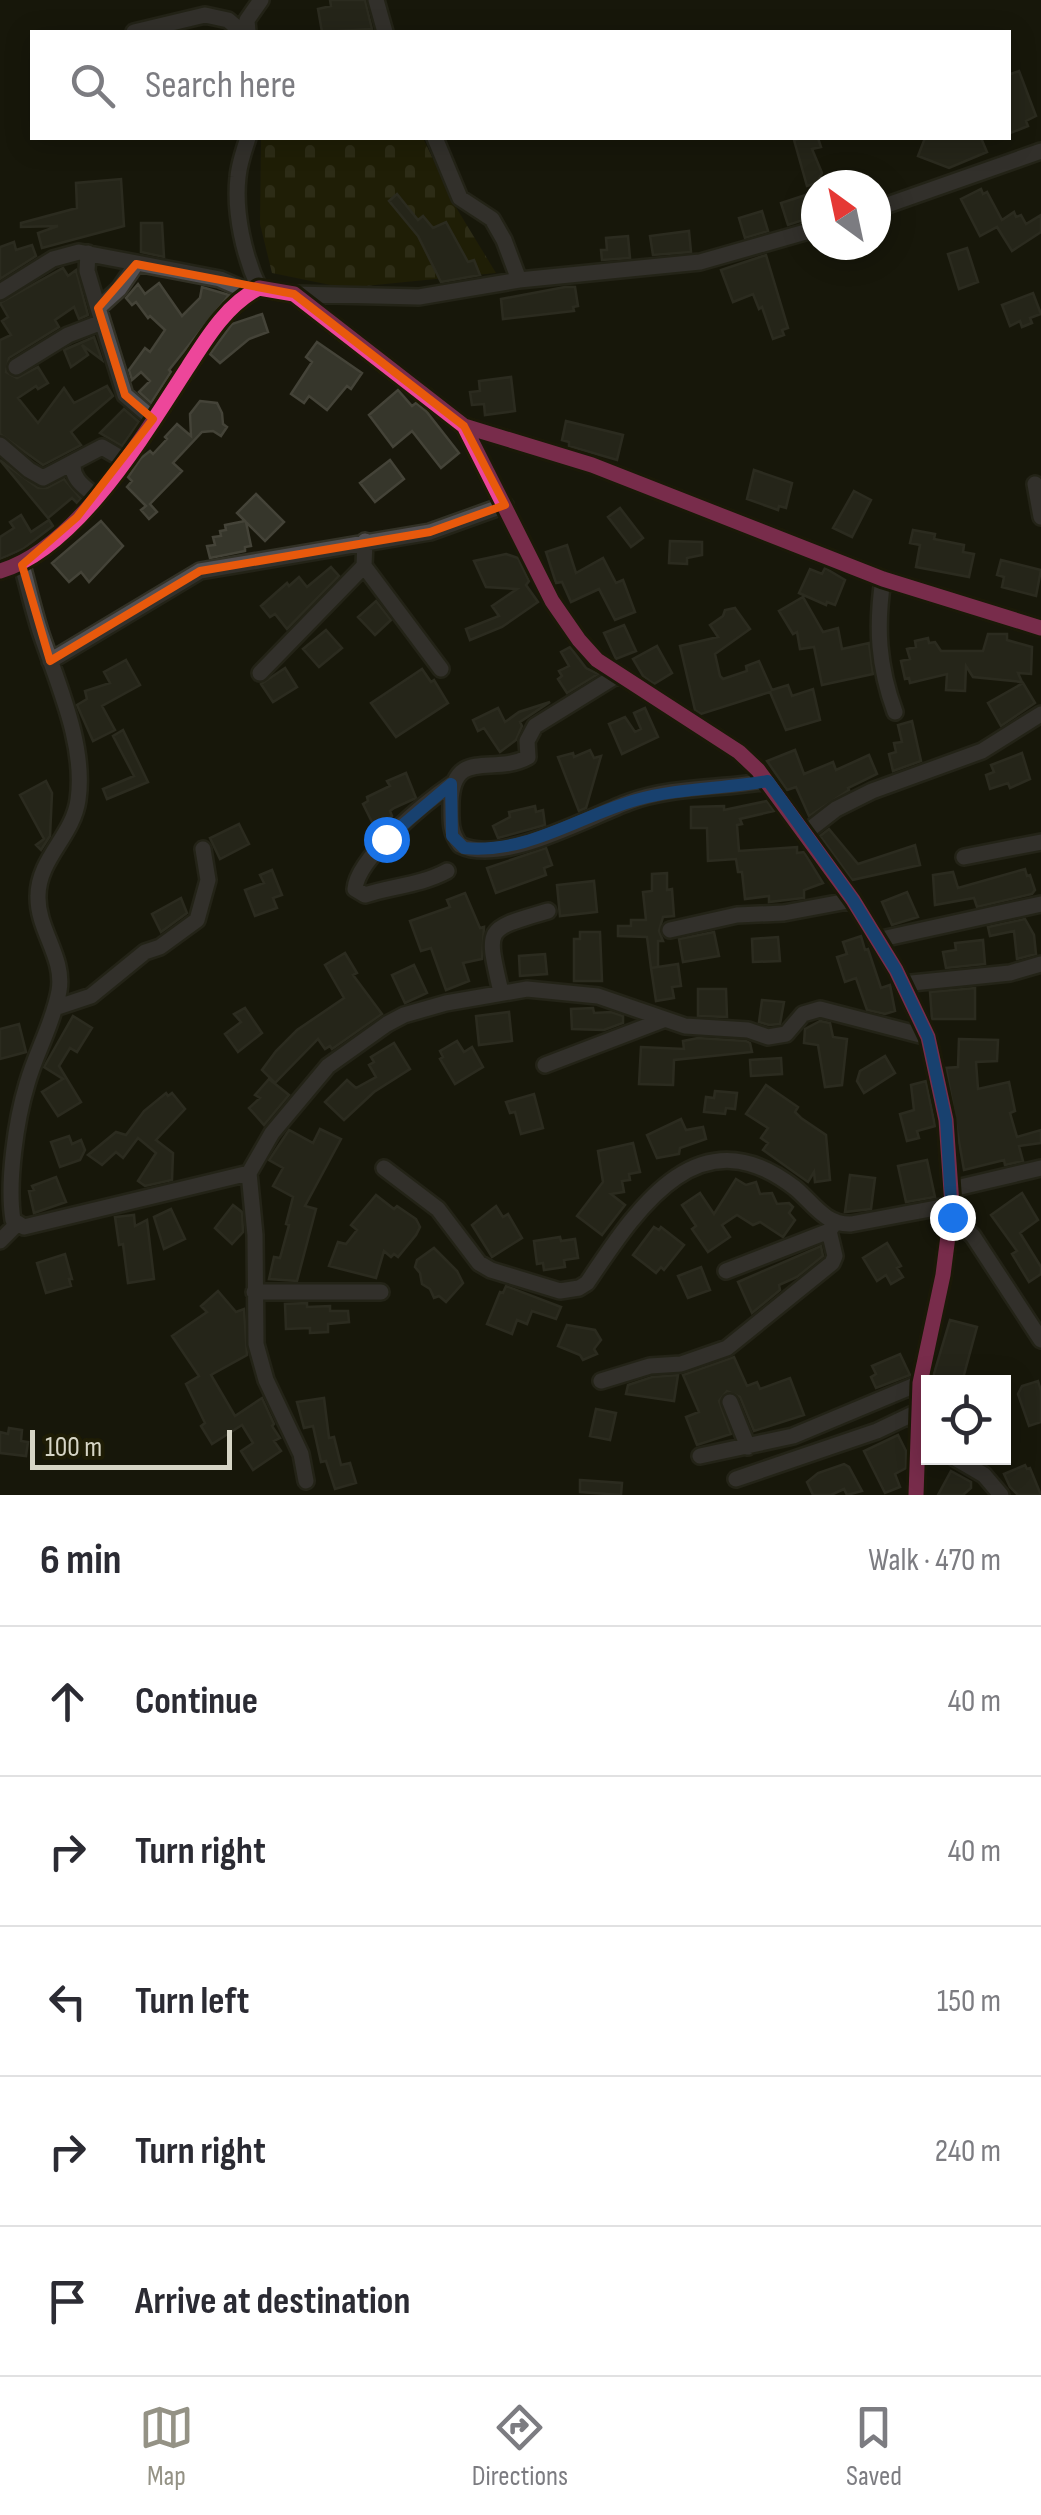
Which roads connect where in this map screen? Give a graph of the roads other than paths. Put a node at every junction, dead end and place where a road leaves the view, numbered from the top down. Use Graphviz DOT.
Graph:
graph roads {
  1 [pos="376,0"];
  2 [pos="257,3"];
  3 [pos="142,30"];
  4 [pos="242,30"];
  5 [pos="245,30"];
  6 [pos="384,30"];
  7 [pos="248,140"];
  8 [pos="436,140"];
  9 [pos="1041,151"];
  10 [pos="891,204"];
  11 [pos="801,233"];
  12 [pos="88,253"];
  13 [pos="136,264"];
  14 [pos="519,280"];
  15 [pos="254,290"];
  16 [pos="0,292"];
  17 [pos="294,294"];
  18 [pos="100,315"];
  19 [pos="16,367"];
  20 [pos="153,419"];
  21 [pos="464,426"];
  22 [pos="0,445"];
  23 [pos="126,461"];
  24 [pos="73,464"];
  25 [pos="1035,484"];
  26 [pos="96,496"];
  27 [pos="505,505"];
  28 [pos="1041,517"];
  29 [pos="365,542"];
  30 [pos="22,565"];
  31 [pos="364,566"];
  32 [pos="0,571"];
  33 [pos="882,579"];
  34 [pos="1041,628"];
  35 [pos="50,661"];
  36 [pos="441,669"];
  37 [pos="260,673"];
  38 [pos="619,674"];
  39 [pos="895,712"];
  40 [pos="1041,714"];
  41 [pos="768,781"];
  42 [pos="452,784"];
  43 [pos="805,833"];
  44 [pos="1041,842"];
  45 [pos="204,849"];
  46 [pos="964,857"];
  47 [pos="446,872"];
  48 [pos="853,900"];
  49 [pos="1041,904"];
  50 [pos="548,911"];
  51 [pos="670,930"];
  52 [pos="877,940"];
  53 [pos="1041,964"];
  54 [pos="902,984"];
  55 [pos="502,992"];
  56 [pos="55,1008"];
  57 [pos="663,1020"];
  58 [pos="928,1037"];
  59 [pos="546,1064"];
  60 [pos="384,1168"];
  61 [pos="1041,1168"];
  62 [pos="249,1173"];
  63 [pos="952,1204"];
  64 [pos="18,1224"];
  65 [pos="832,1227"];
  66 [pos="0,1241"];
  67 [pos="726,1271"];
  68 [pos="254,1292"];
  69 [pos="381,1292"];
  70 [pos="1041,1340"];
  71 [pos="600,1382"];
  72 [pos="920,1383"];
  73 [pos="730,1402"];
  74 [pos="919,1411"];
  75 [pos="921,1426"];
  76 [pos="748,1447"];
  77 [pos="700,1456"];
  78 [pos="921,1465"];
  79 [pos="966,1465"];
  80 [pos="736,1480"];
  81 [pos="306,1481"];
  82 [pos="916,1495"];
  83 [pos="1001,1495"];
  1 -- 6 [label="street"];
  2 -- 5 [label="street"];
  3 -- 4 [label="street"];
  7 -- 15 [label="street"];
  8 -- 14 [label="street"];
  9 -- 10 [label="street"];
  11 -- 14 [label="street"];
  12 -- 13 [label="street"];
  12 -- 16 [label="street"];
  12 -- 18 [label="street"];
  13 -- 15 [label="street"];
  13 -- 18 [label="street"];
  14 -- 17 [label="street"];
  15 -- 17 [label="street"];
  15 -- 20 [label="street"];
  17 -- 21 [label="street"];
  18 -- 19 [label="street"];
  18 -- 20 [label="street"];
  20 -- 23 [label="street"];
  21 -- 27 [label="street"];
  21 -- 33 [label="street"];
  22 -- 24 [label="street"];
  23 -- 24 [label="street"];
  23 -- 26 [label="street"];
  24 -- 26 [label="street"];
  25 -- 28 [label="street"];
  26 -- 30 [label="street"];
  27 -- 29 [label="street"];
  27 -- 38 [label="street"];
  29 -- 31 [label="street"];
  29 -- 35 [label="street"];
  30 -- 32 [label="street"];
  30 -- 35 [label="street"];
  31 -- 36 [label="street"];
  31 -- 37 [label="street"];
  33 -- 34 [label="street"];
  33 -- 39 [label="street"];
  35 -- 56 [label="street"];
  38 -- 41 [label="street"];
  38 -- 42 [label="street"];
  40 -- 43 [label="street"];
  41 -- 42 [label="street"];
  41 -- 43 [label="street"];
  42 -- 47 [label="street"];
  43 -- 48 [label="street"];
  44 -- 46 [label="street"];
  45 -- 56 [label="street"];
  48 -- 51 [label="street"];
  48 -- 52 [label="street"];
  49 -- 52 [label="street"];
  50 -- 55 [label="street"];
  52 -- 54 [label="street"];
  53 -- 54 [label="street"];
  54 -- 58 [label="street"];
  55 -- 57 [label="street"];
  55 -- 62 [label="street"];
  56 -- 64 [label="street"];
  57 -- 58 [label="street"];
  57 -- 59 [label="street"];
  58 -- 63 [label="street"];
  60 -- 65 [label="street"];
  61 -- 63 [label="street"];
  62 -- 64 [label="street"];
  62 -- 68 [label="street"];
  63 -- 65 [label="street"];
  63 -- 70 [label="street"];
  63 -- 72 [label="street"];
  64 -- 66 [label="street"];
  65 -- 67 [label="street"];
  65 -- 71 [label="street"];
  68 -- 69 [label="street"];
  68 -- 81 [label="street"];
  72 -- 74 [label="street"];
  72 -- 76 [label="street"];
  73 -- 76 [label="street"];
  74 -- 75 [label="street"];
  74 -- 80 [label="street"];
  76 -- 77 [label="street"];
  78 -- 82 [label="street"];
  79 -- 83 [label="street"];
}
